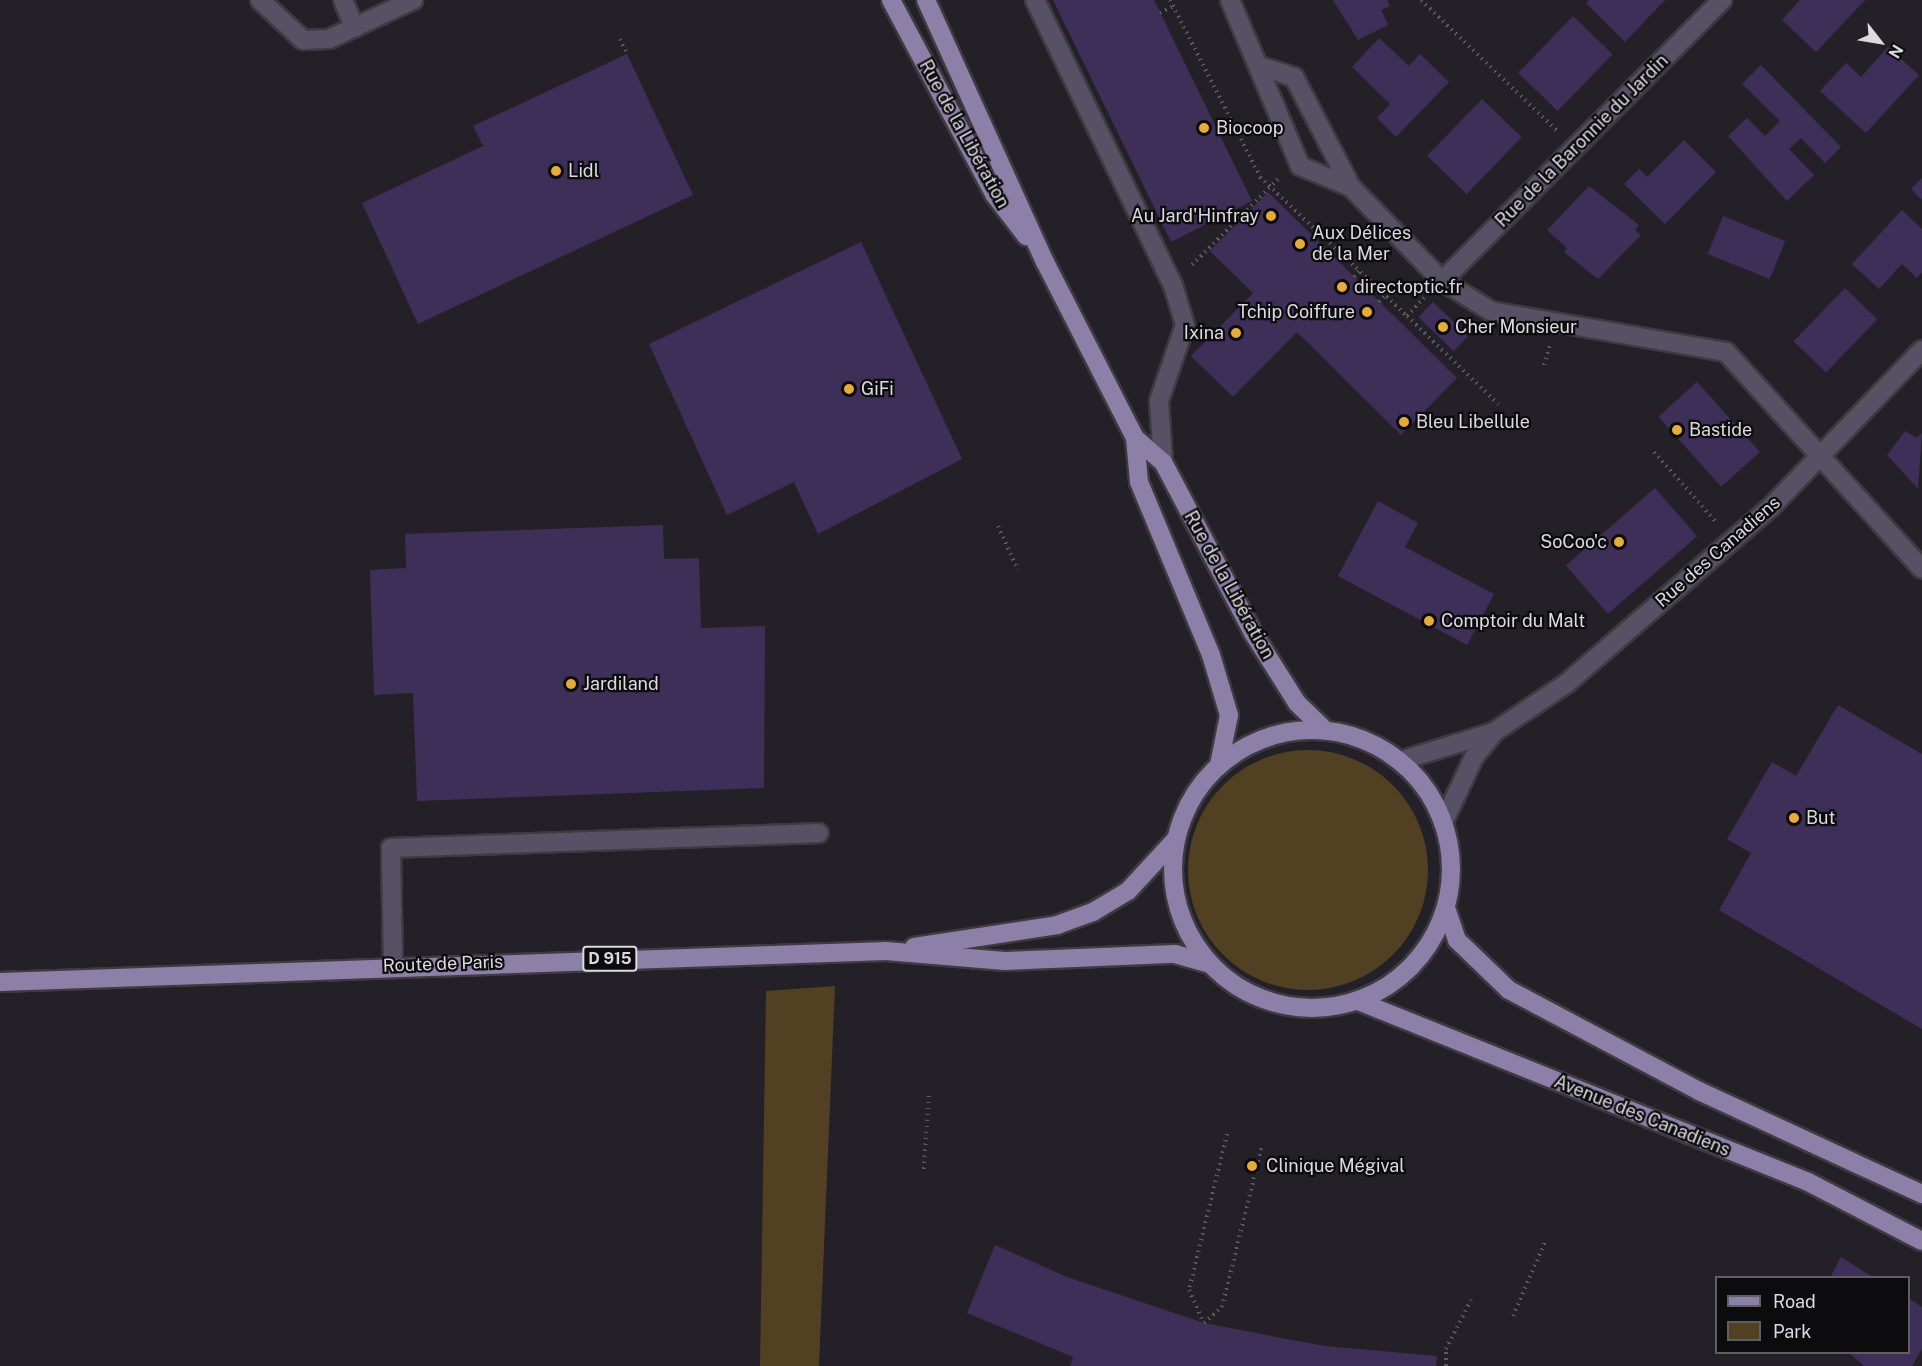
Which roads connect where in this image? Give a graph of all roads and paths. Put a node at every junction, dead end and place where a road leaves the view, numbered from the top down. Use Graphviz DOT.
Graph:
graph roads {
  1 [pos="260,0"];
  2 [pos="343,0"];
  3 [pos="891,0"];
  4 [pos="926,0"];
  5 [pos="1035,0"];
  6 [pos="1230,0"];
  7 [pos="1421,0"];
  8 [pos="1722,0"];
  9 [pos="406,1"];
  10 [pos="1173,6"];
  11 [pos="1160,13"];
  12 [pos="355,28"];
  13 [pos="620,39"];
  14 [pos="627,54"];
  15 [pos="1260,66"];
  16 [pos="1234,127"];
  17 [pos="1219,134"];
  18 [pos="1575,148"];
  19 [pos="1300,166"];
  20 [pos="1351,187"];
  21 [pos="1315,230"];
  22 [pos="1311,234"];
  23 [pos="1045,262"];
  24 [pos="1359,271"];
  25 [pos="1354,277"];
  26 [pos="1442,281"];
  27 [pos="1173,285"];
  28 [pos="1385,295"];
  29 [pos="1379,302"];
  30 [pos="1407,316"];
  31 [pos="1551,341"];
  32 [pos="1922,350"];
  33 [pos="1544,365"];
  34 [pos="1498,404"];
  35 [pos="1135,438"];
  36 [pos="1654,452"];
  37 [pos="1824,454"];
  38 [pos="1162,462"];
  39 [pos="998,526"];
  40 [pos="1732,540"];
  41 [pos="1922,569"];
  42 [pos="1018,570"];
  43 [pos="1326,730"];
  44 [pos="1494,732"];
  45 [pos="1403,760"];
  46 [pos="1219,765"];
  47 [pos="1443,824"];
  48 [pos="819,833"];
  49 [pos="1175,840"];
  50 [pos="1446,908"];
  51 [pos="886,951"];
  52 [pos="1207,963"];
  53 [pos="393,965"];
  54 [pos="0,982"];
  55 [pos="1358,1001"];
  56 [pos="929,1094"];
  57 [pos="1227,1134"];
  58 [pos="1262,1145"];
  59 [pos="924,1169"];
  60 [pos="1922,1194"];
  61 [pos="1922,1241"];
  62 [pos="1545,1242"];
  63 [pos="1471,1300"];
  64 [pos="1513,1316"];
  65 [pos="1446,1366"];
  1 -- 12 [label="street"];
  2 -- 12 [label="street"];
  3 -- 23 [label="main road, Rue de la Libération"];
  4 -- 23 [label="main road, Rue de la Libération"];
  5 -- 27 [label="street"];
  6 -- 15 [label="street"];
  7 -- 18 [label="path"];
  8 -- 18 [label="street, Rue de la Baronnie du Jardin"];
  9 -- 12 [label="street"];
  10 -- 11 [label="path"];
  13 -- 14 [label="path"];
  15 -- 19 [label="street"];
  15 -- 20 [label="street"];
  16 -- 17 [label="path"];
  18 -- 26 [label="street, Rue de la Baronnie du Jardin"];
  19 -- 20 [label="street"];
  19 -- 27 [label="path"];
  20 -- 26 [label="street"];
  21 -- 22 [label="path"];
  23 -- 35 [label="main road, Rue de la Libération"];
  24 -- 25 [label="path"];
  26 -- 37 [label="street"];
  27 -- 38 [label="street"];
  28 -- 29 [label="path"];
  30 -- 34 [label="path"];
  31 -- 33 [label="path"];
  32 -- 37 [label="street, Rue des Canadiens"];
  35 -- 38 [label="main road, Rue de la Libération"];
  35 -- 46 [label="main road, Rue de la Libération"];
  36 -- 40 [label="path"];
  37 -- 40 [label="street, Rue des Canadiens"];
  37 -- 41 [label="street"];
  38 -- 43 [label="main road, Rue de la Libération"];
  39 -- 42 [label="path"];
  40 -- 44 [label="street, Rue des Canadiens"];
  43 -- 45 [label="main road"];
  43 -- 46 [label="main road"];
  44 -- 45 [label="street, Rue des Canadiens"];
  44 -- 47 [label="street, Rue des Canadiens"];
  45 -- 47 [label="main road"];
  46 -- 49 [label="main road"];
  47 -- 50 [label="main road"];
  48 -- 53 [label="street"];
  49 -- 51 [label="main road, D 915"];
  49 -- 52 [label="main road"];
  50 -- 55 [label="main road"];
  50 -- 60 [label="main road"];
  51 -- 52 [label="main road, D 915"];
  51 -- 53 [label="main road, Route de Paris / D 915"];
  52 -- 55 [label="main road"];
  53 -- 54 [label="main road, Route de Paris / D 915"];
  55 -- 61 [label="main road, Avenue des Canadiens"];
  56 -- 59 [label="path"];
  57 -- 58 [label="path"];
  62 -- 64 [label="path"];
  63 -- 65 [label="path"];
}
